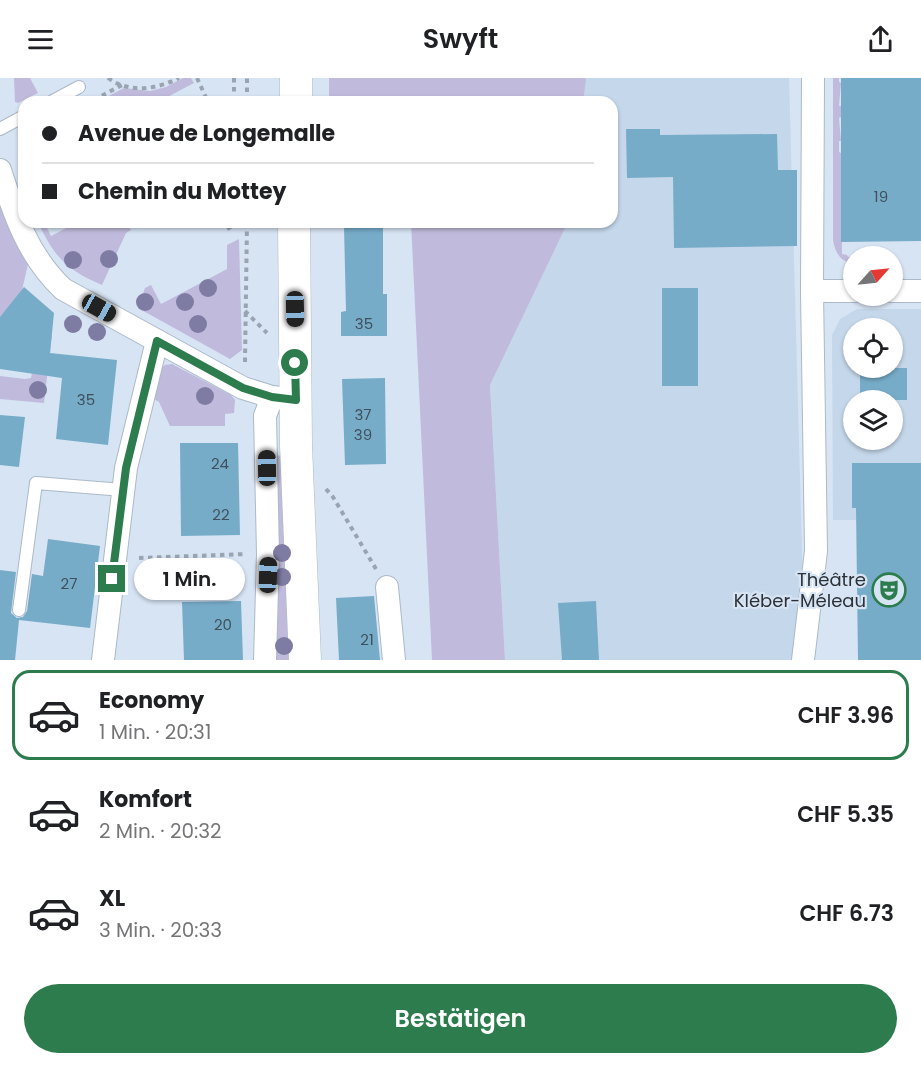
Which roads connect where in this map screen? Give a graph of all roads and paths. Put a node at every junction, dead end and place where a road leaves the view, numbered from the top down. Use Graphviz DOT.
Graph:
graph roads {
  1 [pos="108,78"];
  2 [pos="179,78"];
  3 [pos="196,78"];
  4 [pos="234,78"];
  5 [pos="247,78"];
  6 [pos="296,78"];
  7 [pos="813,78"];
  8 [pos="122,85"];
  9 [pos="79,87"];
  10 [pos="62,96"];
  11 [pos="102,96"];
  12 [pos="205,96"];
  13 [pos="234,96"];
  14 [pos="247,96"];
  15 [pos="296,96"];
  16 [pos="18,119"];
  17 [pos="0,129"];
  18 [pos="0,170"];
  19 [pos="18,223"];
  20 [pos="20,228"];
  21 [pos="247,228"];
  22 [pos="294,228"];
  23 [pos="812,291"];
  24 [pos="843,291"];
  25 [pos="903,291"];
  26 [pos="921,291"];
  27 [pos="157,341"];
  28 [pos="245,369"];
  29 [pos="284,398"];
  30 [pos="322,484"];
  31 [pos="123,490"];
  32 [pos="268,554"];
  33 [pos="115,559"];
  34 [pos="387,587"];
  35 [pos="19,610"];
  36 [pos="103,660"];
  37 [pos="266,660"];
  38 [pos="305,660"];
  39 [pos="394,660"];
  40 [pos="803,660"];
  1 -- 8 [label="path"];
  2 -- 8 [label="path"];
  3 -- 12 [label="path"];
  4 -- 13 [label="path"];
  5 -- 14 [label="path"];
  6 -- 15 [label="street"];
  7 -- 23 [label="street"];
  8 -- 11 [label="path"];
  9 -- 10 [label="lane"];
  16 -- 17 [label="lane"];
  18 -- 19 [label="street"];
  20 -- 27 [label="street"];
  21 -- 28 [label="path"];
  22 -- 29 [label="street"];
  23 -- 24 [label="street"];
  23 -- 40 [label="street"];
  25 -- 26 [label="street"];
  27 -- 29 [label="street"];
  27 -- 31 [label="street"];
  29 -- 32 [label="street"];
  29 -- 38 [label="street"];
  30 -- 34 [label="path"];
  31 -- 33 [label="street"];
  31 -- 35 [label="lane"];
  32 -- 33 [label="path"];
  32 -- 37 [label="street"];
  33 -- 36 [label="street"];
  34 -- 39 [label="street"];
}
